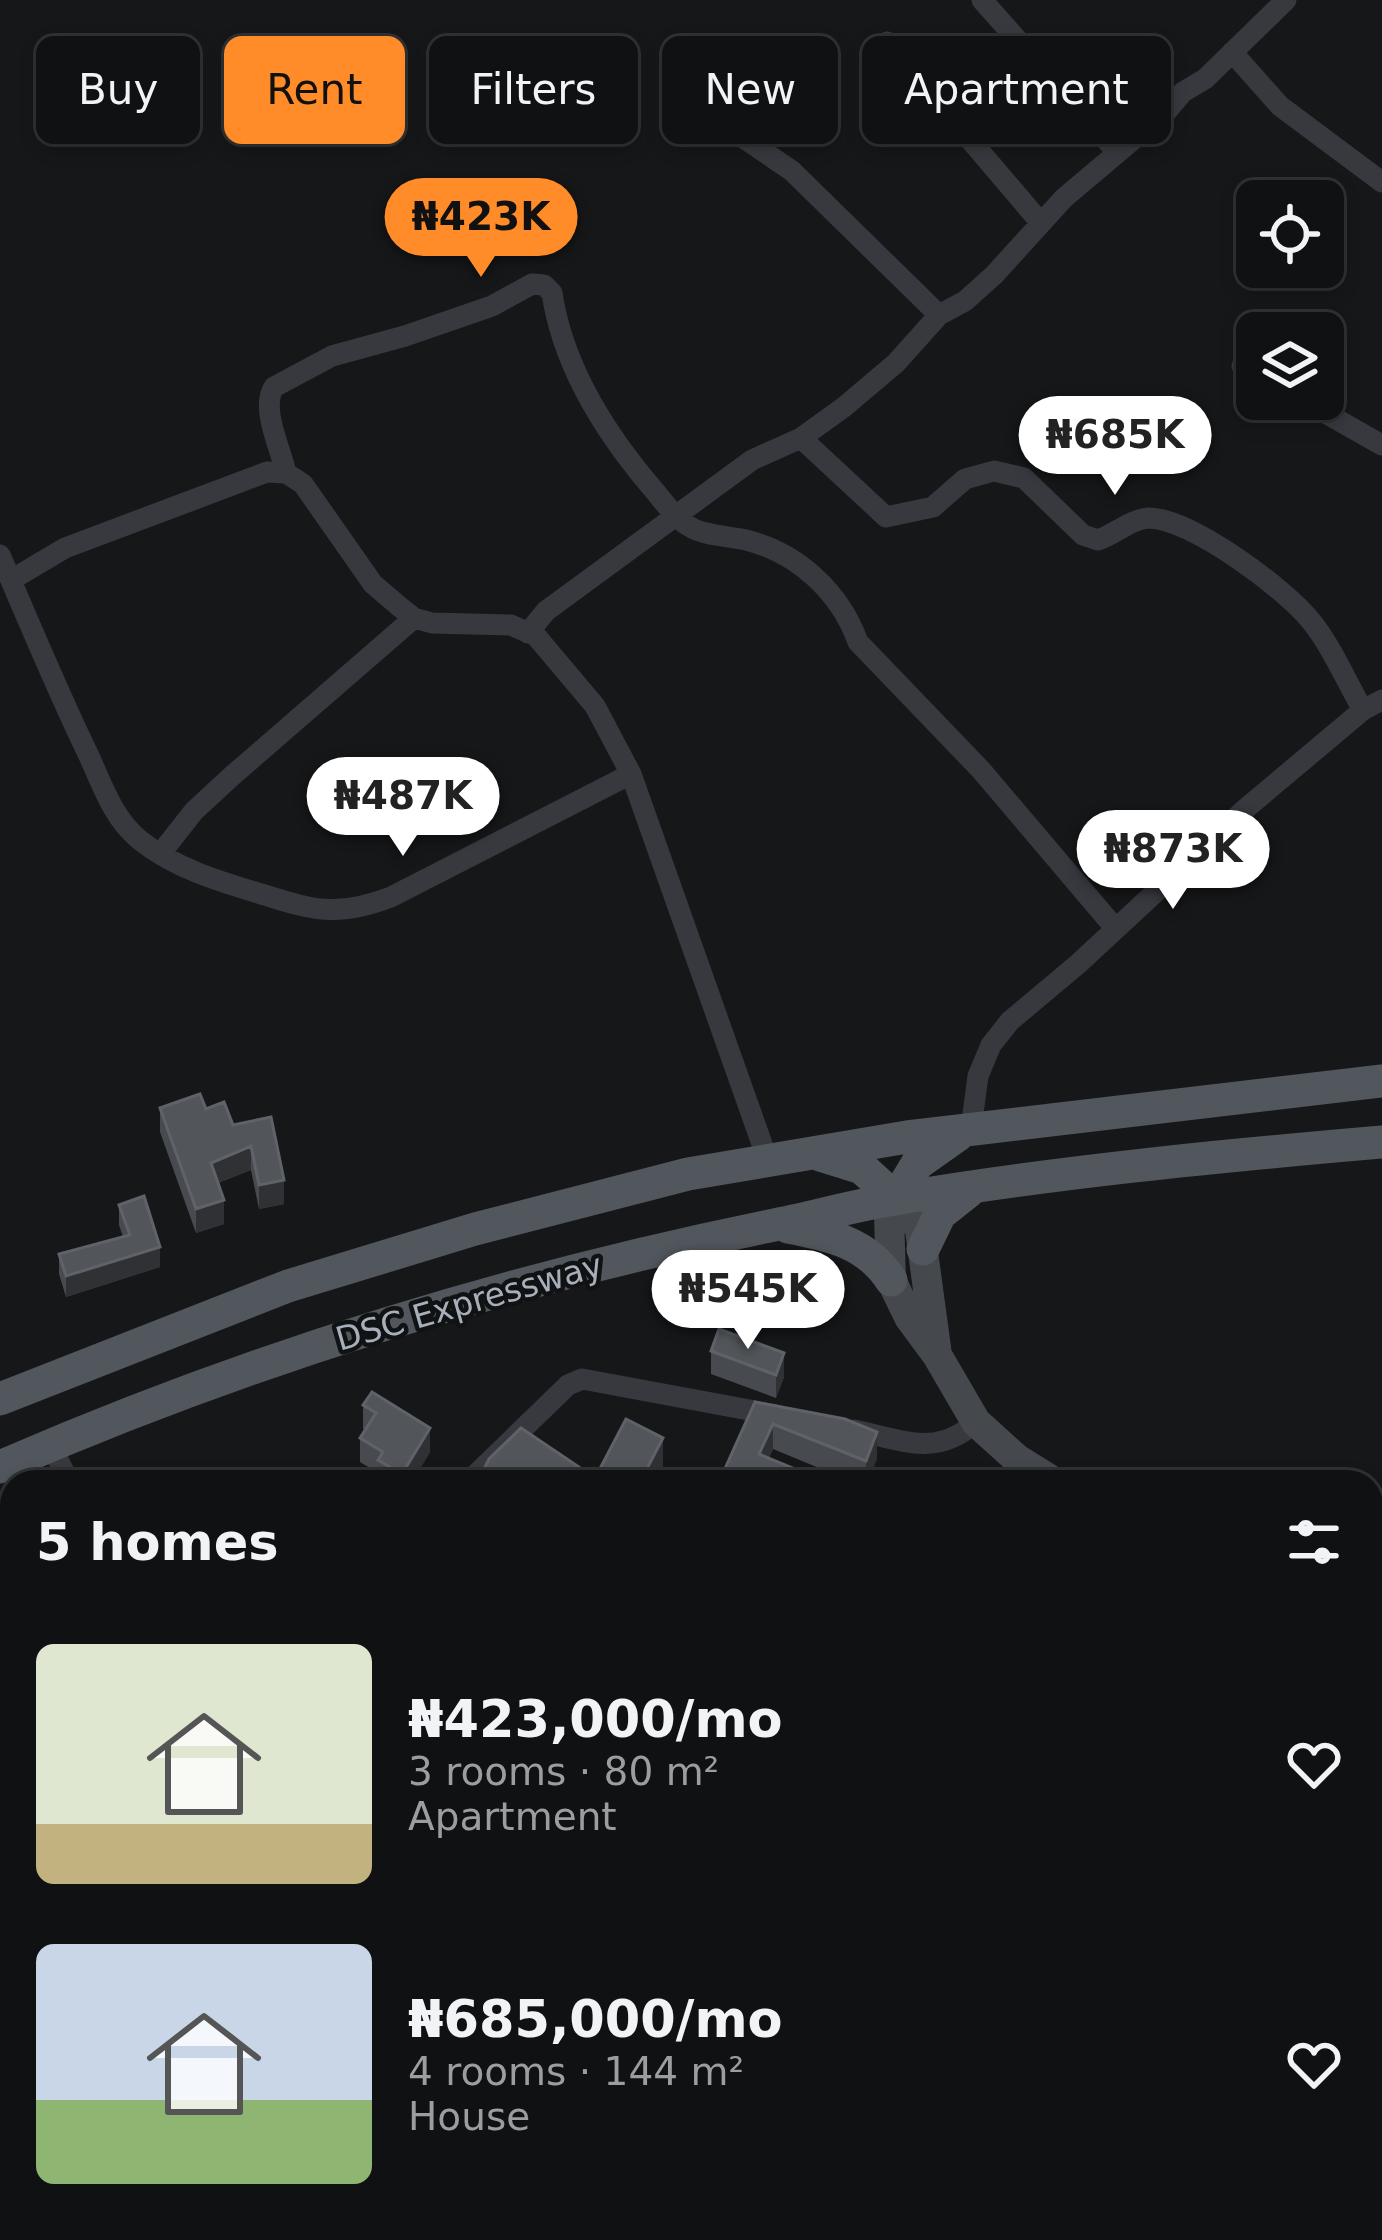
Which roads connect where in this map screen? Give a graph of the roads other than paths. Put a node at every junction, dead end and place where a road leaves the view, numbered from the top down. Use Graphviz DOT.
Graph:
graph roads {
  1 [pos="982,0"];
  2 [pos="1286,0"];
  3 [pos="1232,52"];
  4 [pos="752,144"];
  5 [pos="974,144"];
  6 [pos="1117,152"];
  7 [pos="1382,182"];
  8 [pos="1040,222"];
  9 [pos="939,315"];
  10 [pos="1338,420"];
  11 [pos="801,438"];
  12 [pos="1382,445"];
  13 [pos="286,473"];
  14 [pos="674,515"];
  15 [pos="0,555"];
  16 [pos="11,580"];
  17 [pos="414,618"];
  18 [pos="528,632"];
  19 [pos="1372,705"];
  20 [pos="632,774"];
  21 [pos="161,853"];
  22 [pos="1115,928"];
  23 [pos="1382,1081"];
  24 [pos="971,1129"];
  25 [pos="1382,1142"];
  26 [pos="784,1155"];
  27 [pos="975,1187"];
  28 [pos="896,1199"];
  29 [pos="775,1225"];
  30 [pos="923,1249"];
  31 [pos="890,1280"];
  32 [pos="938,1355"];
  33 [pos="0,1399"];
  34 [pos="788,1417"];
  35 [pos="976,1422"];
  36 [pos="834,1426"];
  37 [pos="51,1445"];
  38 [pos="0,1467"];
  39 [pos="63,1470"];
  40 [pos="480,1470"];
  41 [pos="1035,1470"];
  1 -- 6 [label="street"];
  2 -- 3 [label="street"];
  3 -- 6 [label="street"];
  3 -- 7 [label="street"];
  4 -- 9 [label="street"];
  5 -- 8 [label="street"];
  6 -- 8 [label="street"];
  8 -- 9 [label="street"];
  9 -- 11 [label="street"];
  10 -- 12 [label="street"];
  11 -- 14 [label="street"];
  11 -- 19 [label="street"];
  13 -- 14 [label="street"];
  13 -- 16 [label="street"];
  13 -- 17 [label="street"];
  14 -- 18 [label="street"];
  14 -- 22 [label="street"];
  15 -- 16 [label="street"];
  16 -- 21 [label="street"];
  17 -- 18 [label="street"];
  17 -- 21 [label="street"];
  18 -- 20 [label="street"];
  19 -- 22 [label="street"];
  20 -- 21 [label="street"];
  20 -- 26 [label="street"];
  22 -- 24 [label="street"];
  23 -- 24 [label="main road, DSC Expressway"];
  24 -- 26 [label="main road, DSC Expressway"];
  24 -- 28 [label="main road"];
  25 -- 27 [label="main road, DSC Expressway"];
  26 -- 28 [label="main road"];
  26 -- 33 [label="main road, DSC Expressway"];
  27 -- 28 [label="main road, DSC Expressway"];
  27 -- 30 [label="main road"];
  28 -- 29 [label="main road, DSC Expressway"];
  28 -- 30 [label="street"];
  28 -- 31 [label="street"];
  29 -- 31 [label="main road"];
  29 -- 37 [label="main road, DSC Expressway"];
  30 -- 32 [label="street"];
  31 -- 32 [label="street"];
  32 -- 35 [label="street"];
  34 -- 40 [label="street"];
  35 -- 36 [label="street"];
  35 -- 41 [label="street"];
  37 -- 38 [label="main road, DSC Expressway"];
  37 -- 39 [label="street"];
}
